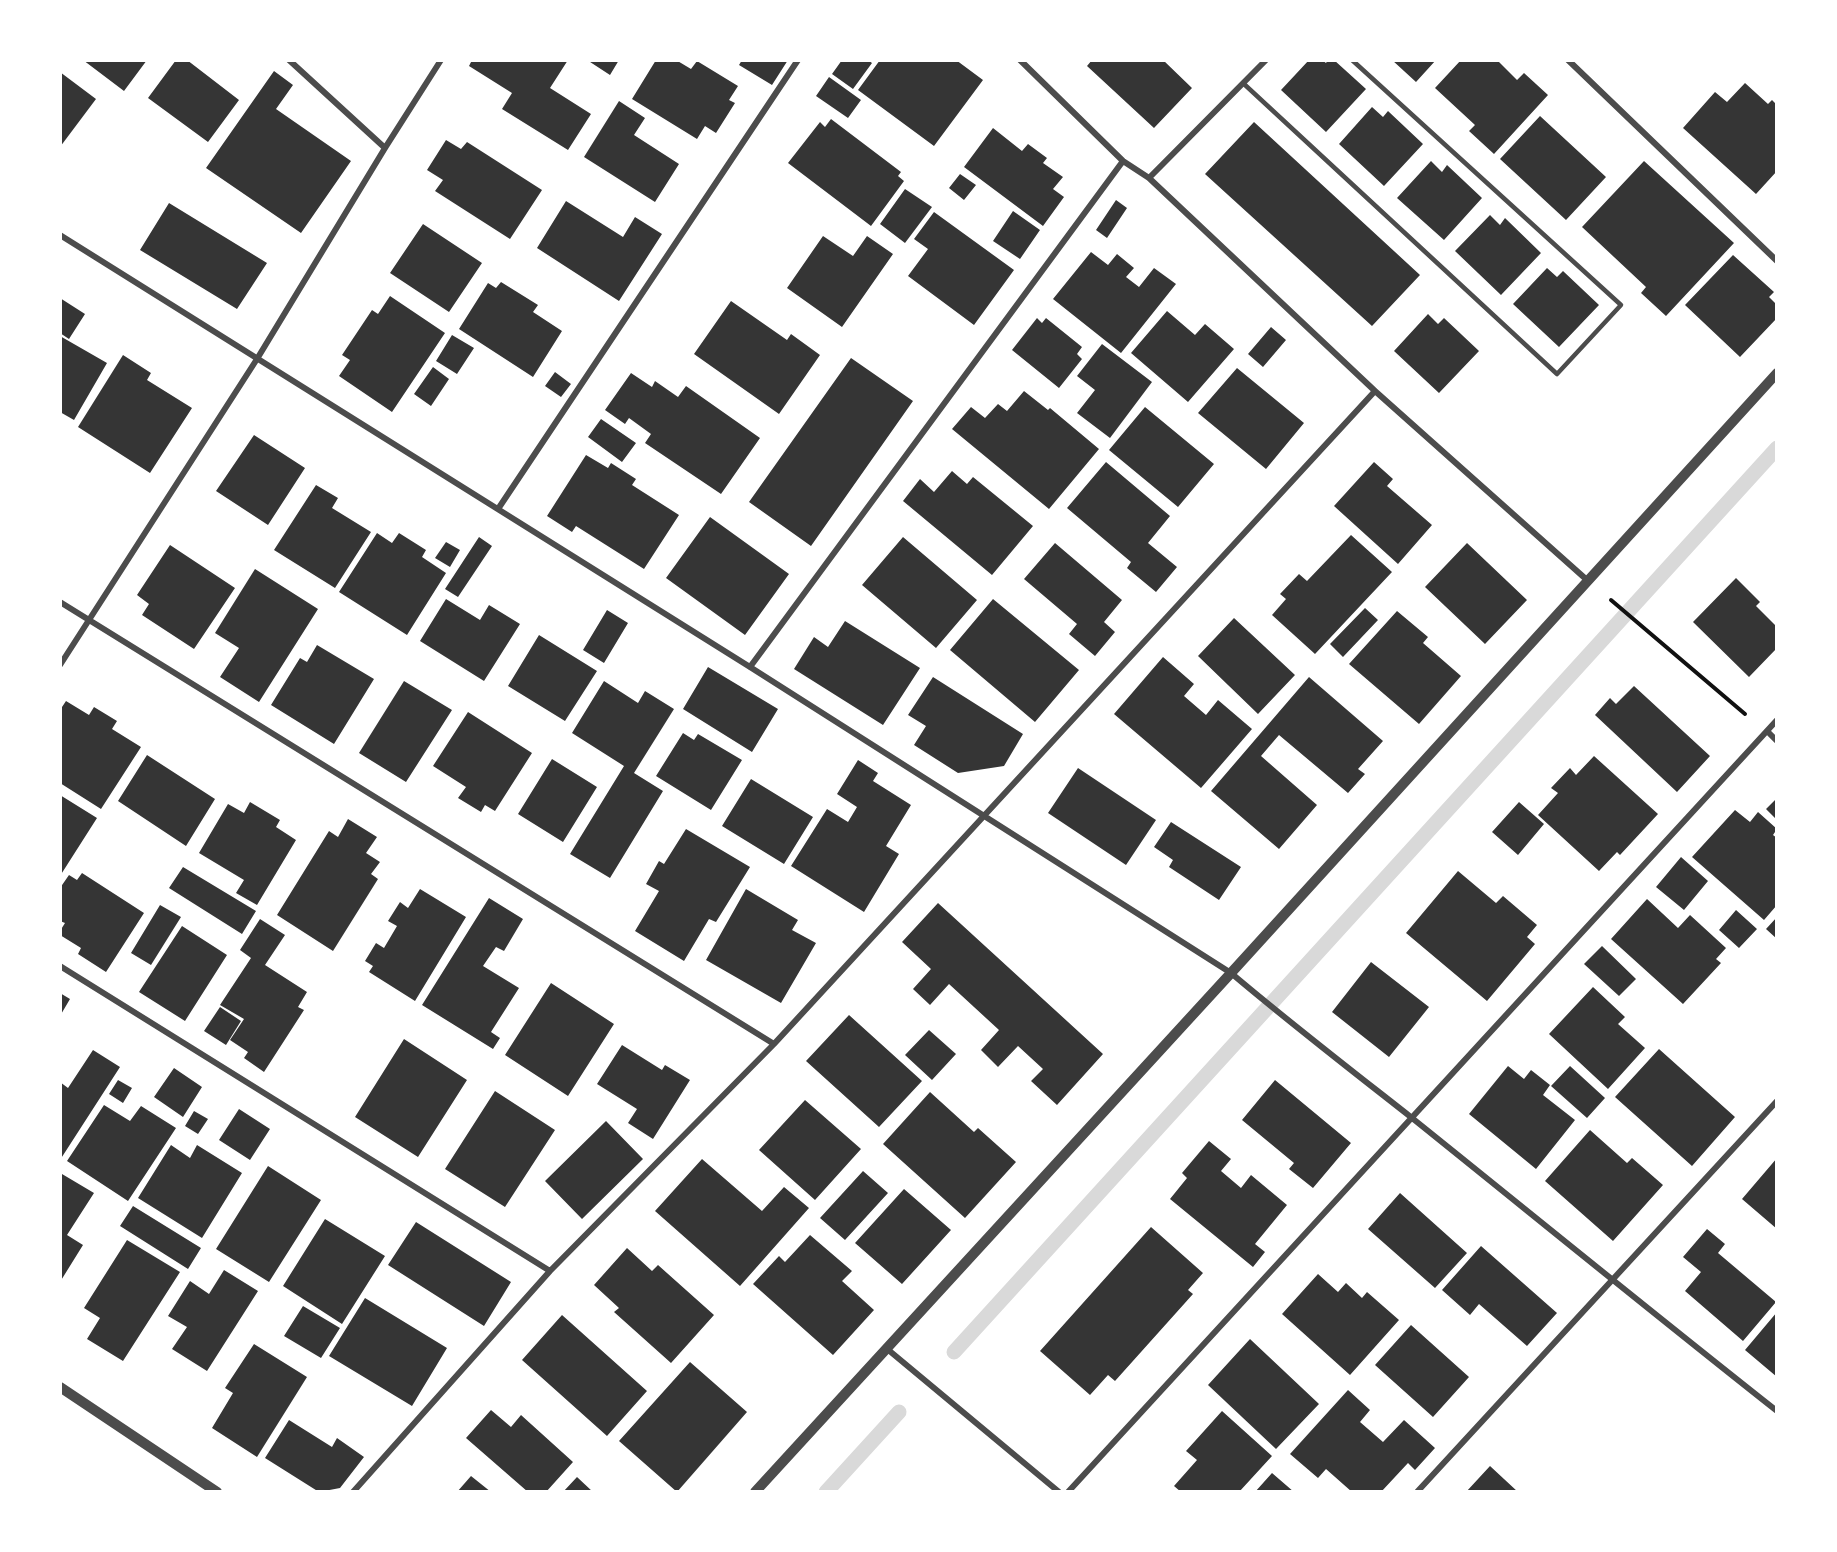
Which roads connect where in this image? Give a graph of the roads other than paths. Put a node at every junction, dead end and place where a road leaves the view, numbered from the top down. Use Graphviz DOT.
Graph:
graph roads {
  1 [pos="289,60"];
  2 [pos="441,60"];
  3 [pos="798,60"];
  4 [pos="1020,60"];
  5 [pos="1266,60"];
  6 [pos="1352,60"];
  7 [pos="1568,60"];
  8 [pos="1244,84"];
  9 [pos="385,147"];
  10 [pos="1123,161"];
  11 [pos="1149,178"];
  12 [pos="60,235"];
  13 [pos="1777,261"];
  14 [pos="257,359"];
  15 [pos="1777,373"];
  16 [pos="1375,391"];
  17 [pos="498,509"];
  18 [pos="1587,580"];
  19 [pos="60,602"];
  20 [pos="88,620"];
  21 [pos="60,665"];
  22 [pos="750,667"];
  23 [pos="1777,720"];
  24 [pos="1767,731"];
  25 [pos="1777,741"];
  26 [pos="984,816"];
  27 [pos="60,966"];
  28 [pos="1231,973"];
  29 [pos="774,1044"];
  30 [pos="1777,1101"];
  31 [pos="1412,1119"];
  32 [pos="550,1271"];
  33 [pos="1611,1280"];
  34 [pos="886,1348"];
  35 [pos="60,1387"];
  36 [pos="1777,1411"];
  37 [pos="217,1492"];
  38 [pos="353,1492"];
  39 [pos="755,1492"];
  40 [pos="1059,1492"];
  41 [pos="1068,1492"];
  42 [pos="1417,1492"];
  1 -- 9 [label="street"];
  2 -- 9 [label="street"];
  3 -- 17 [label="street"];
  4 -- 10 [label="street"];
  5 -- 8 [label="street"];
  6 -- 8 [label="lane"];
  7 -- 13 [label="street"];
  8 -- 11 [label="street"];
  9 -- 14 [label="street"];
  10 -- 11 [label="street"];
  10 -- 22 [label="street"];
  11 -- 16 [label="street"];
  12 -- 14 [label="street"];
  14 -- 17 [label="street"];
  14 -- 20 [label="street"];
  15 -- 18 [label="street"];
  16 -- 18 [label="street"];
  16 -- 26 [label="street"];
  17 -- 22 [label="street"];
  18 -- 28 [label="street"];
  19 -- 20 [label="street"];
  20 -- 21 [label="street"];
  20 -- 29 [label="street"];
  22 -- 26 [label="street"];
  23 -- 24 [label="street"];
  24 -- 25 [label="street"];
  24 -- 31 [label="street"];
  26 -- 28 [label="street"];
  26 -- 29 [label="street"];
  27 -- 32 [label="street"];
  28 -- 31 [label="street"];
  28 -- 34 [label="street"];
  29 -- 32 [label="street"];
  30 -- 33 [label="street"];
  31 -- 33 [label="street"];
  31 -- 41 [label="street"];
  32 -- 38 [label="street"];
  33 -- 36 [label="street"];
  33 -- 42 [label="street"];
  34 -- 39 [label="street"];
  34 -- 40 [label="street"];
  35 -- 37 [label="street"];
}
